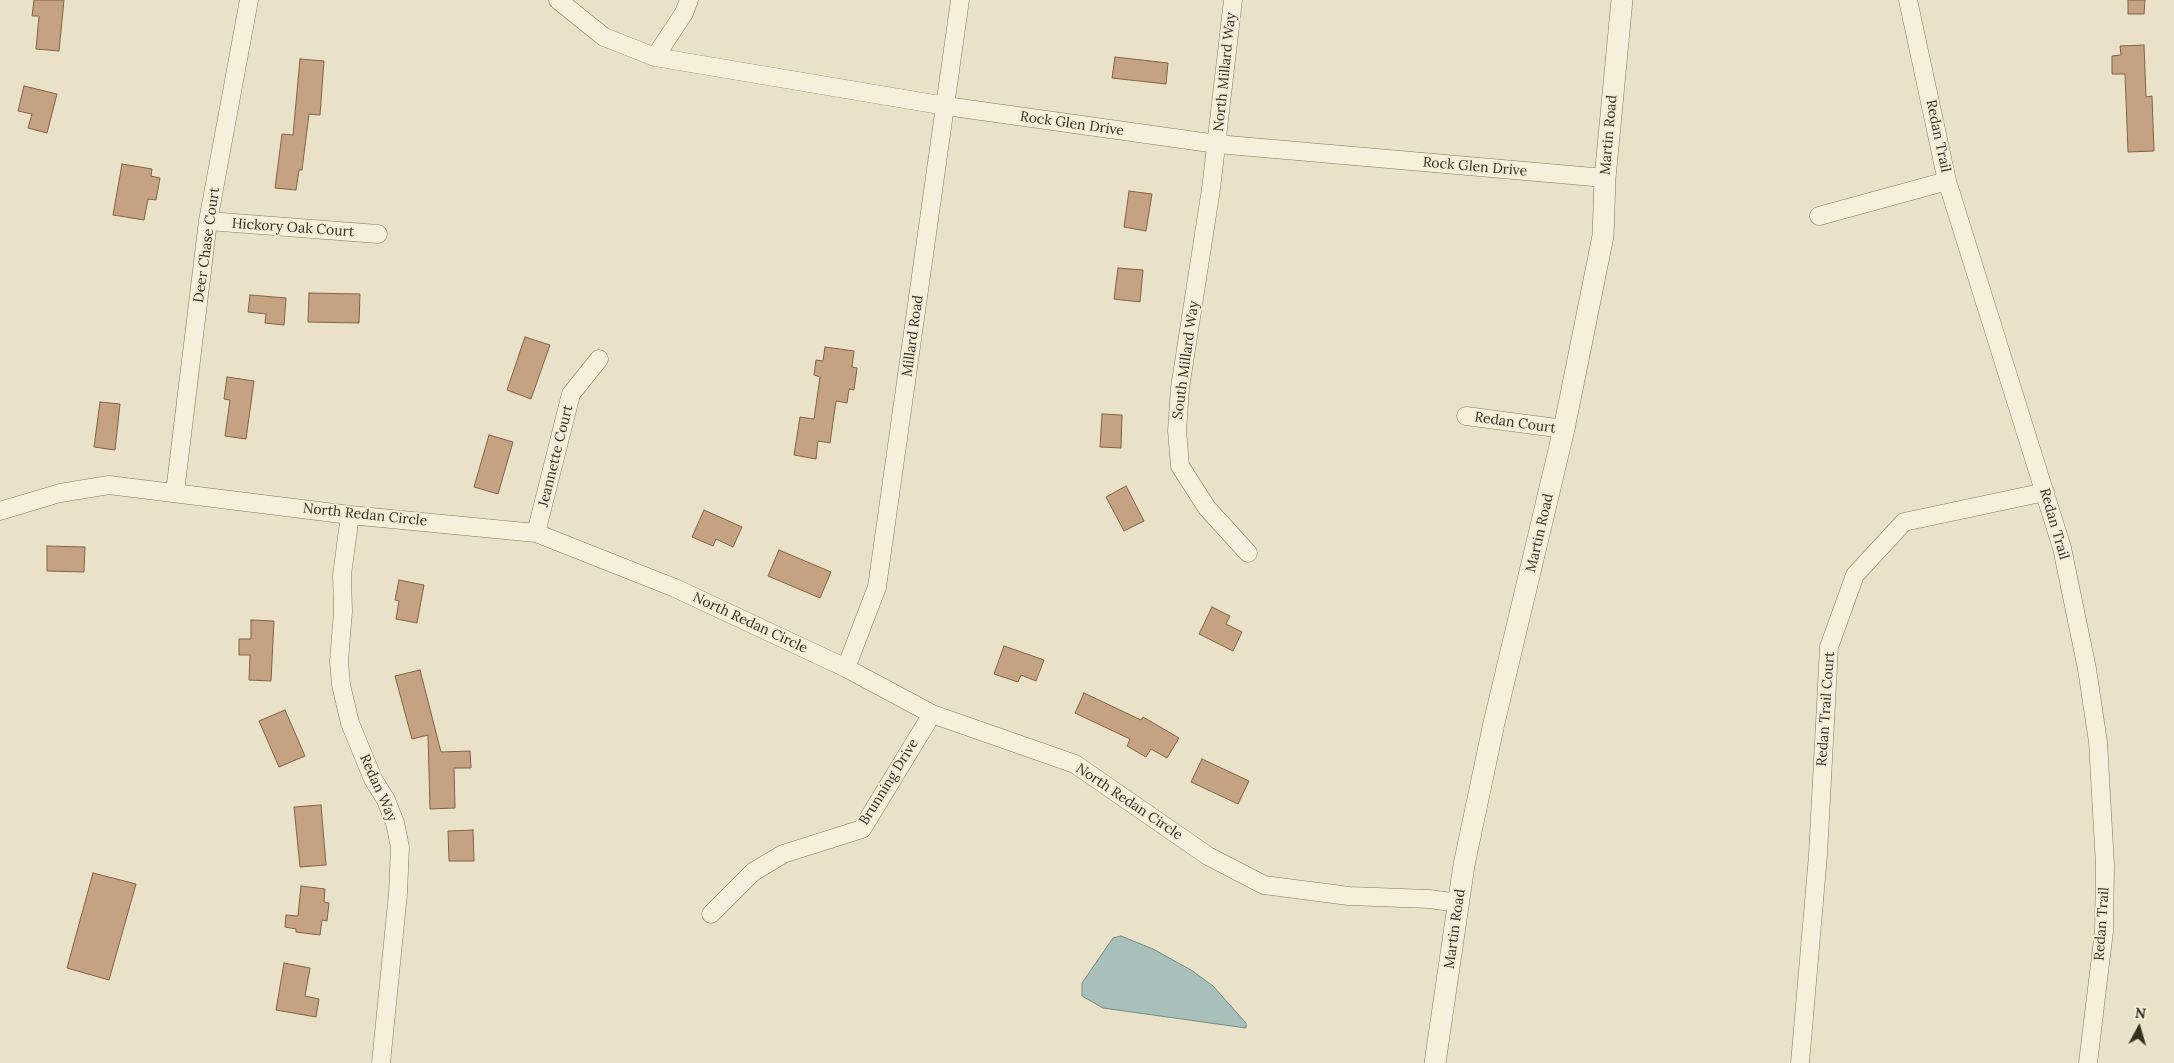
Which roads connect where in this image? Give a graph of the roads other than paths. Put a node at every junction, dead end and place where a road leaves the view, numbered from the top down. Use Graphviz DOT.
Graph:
graph roads {
  1 [pos="249,0"];
  2 [pos="558,0"];
  3 [pos="689,0"];
  4 [pos="960,0"];
  5 [pos="1233,0"];
  6 [pos="1622,0"];
  7 [pos="1908,0"];
  8 [pos="655,57"];
  9 [pos="946,106"];
  10 [pos="1217,144"];
  11 [pos="1605,178"];
  12 [pos="1947,181"];
  13 [pos="1819,216"];
  14 [pos="208,221"];
  15 [pos="378,234"];
  16 [pos="599,359"];
  17 [pos="1466,416"];
  18 [pos="1564,429"];
  19 [pos="174,492"];
  20 [pos="2045,492"];
  21 [pos="0,511"];
  22 [pos="350,515"];
  23 [pos="536,533"];
  24 [pos="1248,553"];
  25 [pos="846,668"];
  26 [pos="932,714"];
  27 [pos="1458,903"];
  28 [pos="711,914"];
  29 [pos="381,1063"];
  30 [pos="1435,1063"];
  31 [pos="1800,1063"];
  32 [pos="2088,1063"];
  1 -- 14 [label="street, Deer Chase Court"];
  2 -- 8 [label="street, Rock Glen Drive"];
  3 -- 8 [label="street"];
  4 -- 9 [label="street, Millard Road"];
  5 -- 10 [label="street, North Millard Way"];
  6 -- 11 [label="street, Martin Road"];
  7 -- 12 [label="street, Redan Trail"];
  8 -- 9 [label="street, Rock Glen Drive"];
  9 -- 10 [label="street, Rock Glen Drive"];
  9 -- 25 [label="street, Millard Road"];
  10 -- 11 [label="street, Rock Glen Drive"];
  10 -- 24 [label="street, South Millard Way"];
  11 -- 18 [label="street, Martin Road"];
  12 -- 13 [label="street"];
  12 -- 20 [label="street, Redan Trail"];
  14 -- 15 [label="street, Hickory Oak Court"];
  14 -- 19 [label="street, Deer Chase Court"];
  16 -- 23 [label="street, Jeannette Court"];
  17 -- 18 [label="street, Redan Court"];
  18 -- 27 [label="street, Martin Road"];
  19 -- 21 [label="street, North Redan Circle"];
  19 -- 22 [label="street, North Redan Circle"];
  20 -- 31 [label="street, Redan Trail Court"];
  20 -- 32 [label="street, Redan Trail"];
  22 -- 23 [label="street, North Redan Circle"];
  22 -- 29 [label="street, Redan Way"];
  23 -- 25 [label="street, North Redan Circle"];
  25 -- 26 [label="street, North Redan Circle"];
  26 -- 27 [label="street, North Redan Circle"];
  26 -- 28 [label="street, Brunning Drive"];
  27 -- 30 [label="street, Martin Road"];
}
